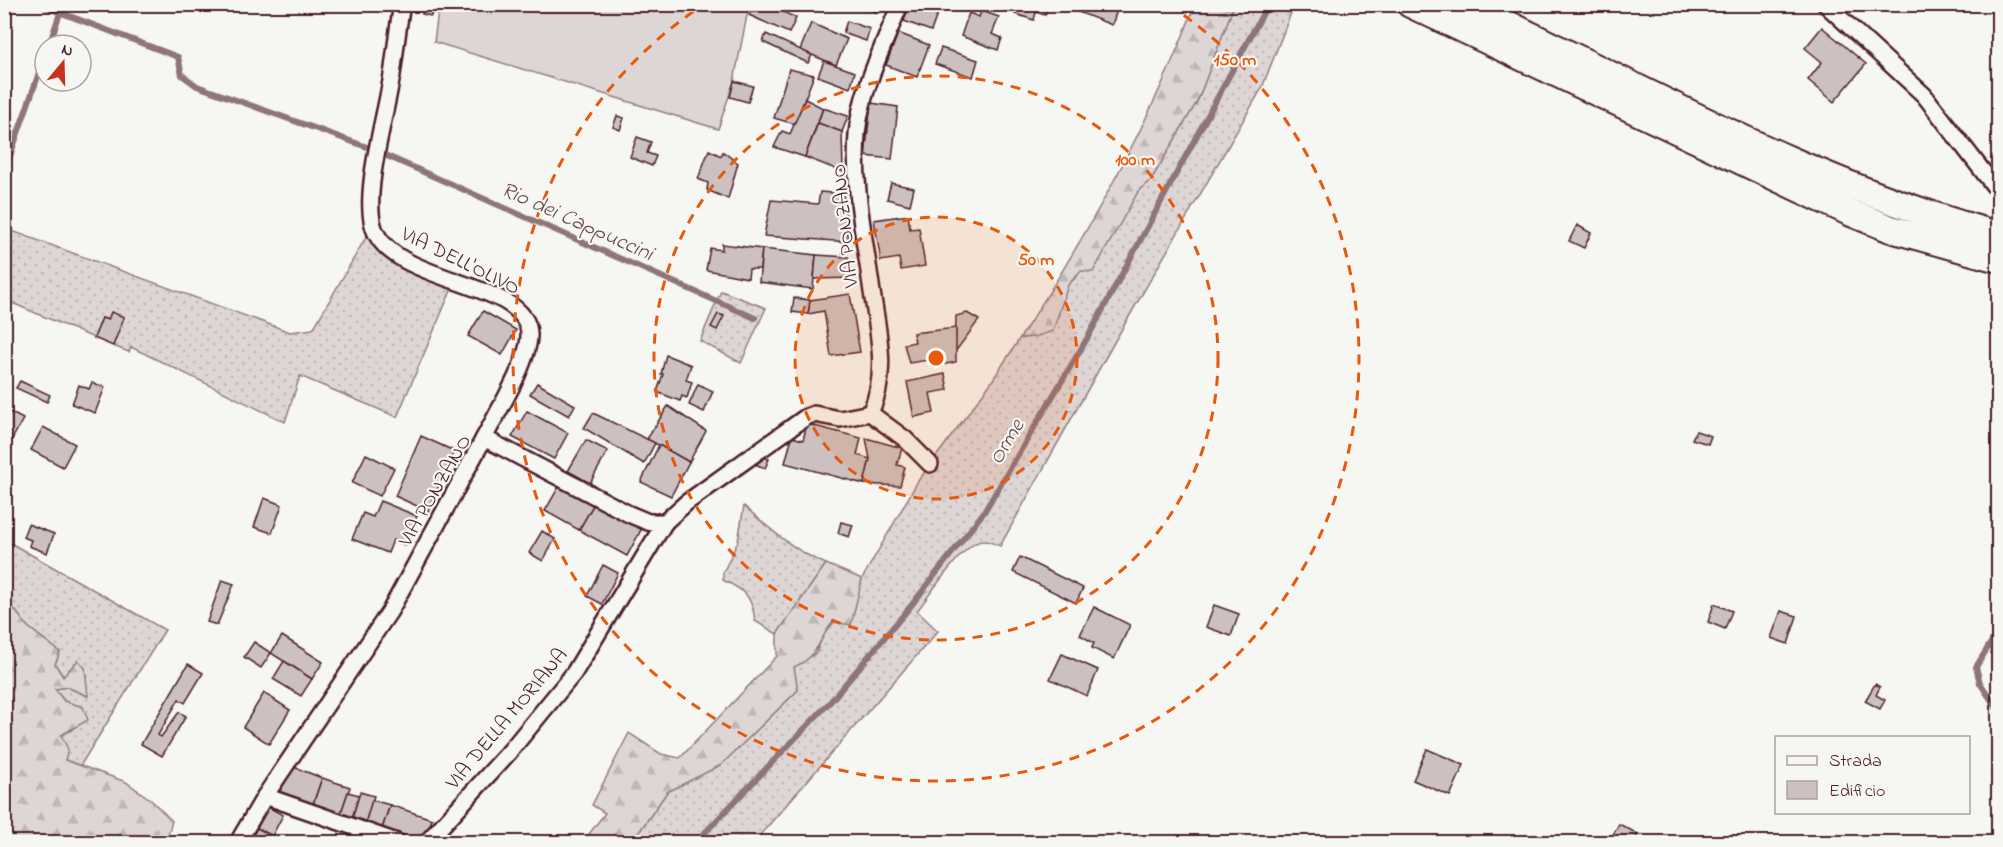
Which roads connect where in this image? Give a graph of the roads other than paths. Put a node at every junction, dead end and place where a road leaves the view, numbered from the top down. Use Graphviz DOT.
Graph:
graph roads {
  1 [pos="402,4"];
  2 [pos="900,4"];
  3 [pos="1410,4"];
  4 [pos="1466,4"];
  5 [pos="1825,4"];
  6 [pos="1998,191"];
  7 [pos="1998,235"];
  8 [pos="1998,259"];
  9 [pos="870,413"];
  10 [pos="484,438"];
  11 [pos="930,464"];
  12 [pos="665,522"];
  13 [pos="265,796"];
  14 [pos="238,843"];
  15 [pos="397,843"];
  16 [pos="427,843"];
  1 -- 10 [label="street, VIA DELL'OLIVO"];
  2 -- 9 [label="street, VIA PONZANO"];
  3 -- 8 [label="highway"];
  4 -- 7 [label="highway"];
  5 -- 6 [label="street"];
  9 -- 11 [label="street"];
  9 -- 12 [label="street"];
  10 -- 12 [label="street, VIA PONZANO"];
  10 -- 13 [label="street, VIA PONZANO"];
  12 -- 16 [label="street, VIA DELLA MORIANA"];
  13 -- 14 [label="street, VIA PONZANO"];
  13 -- 15 [label="street"];
}
